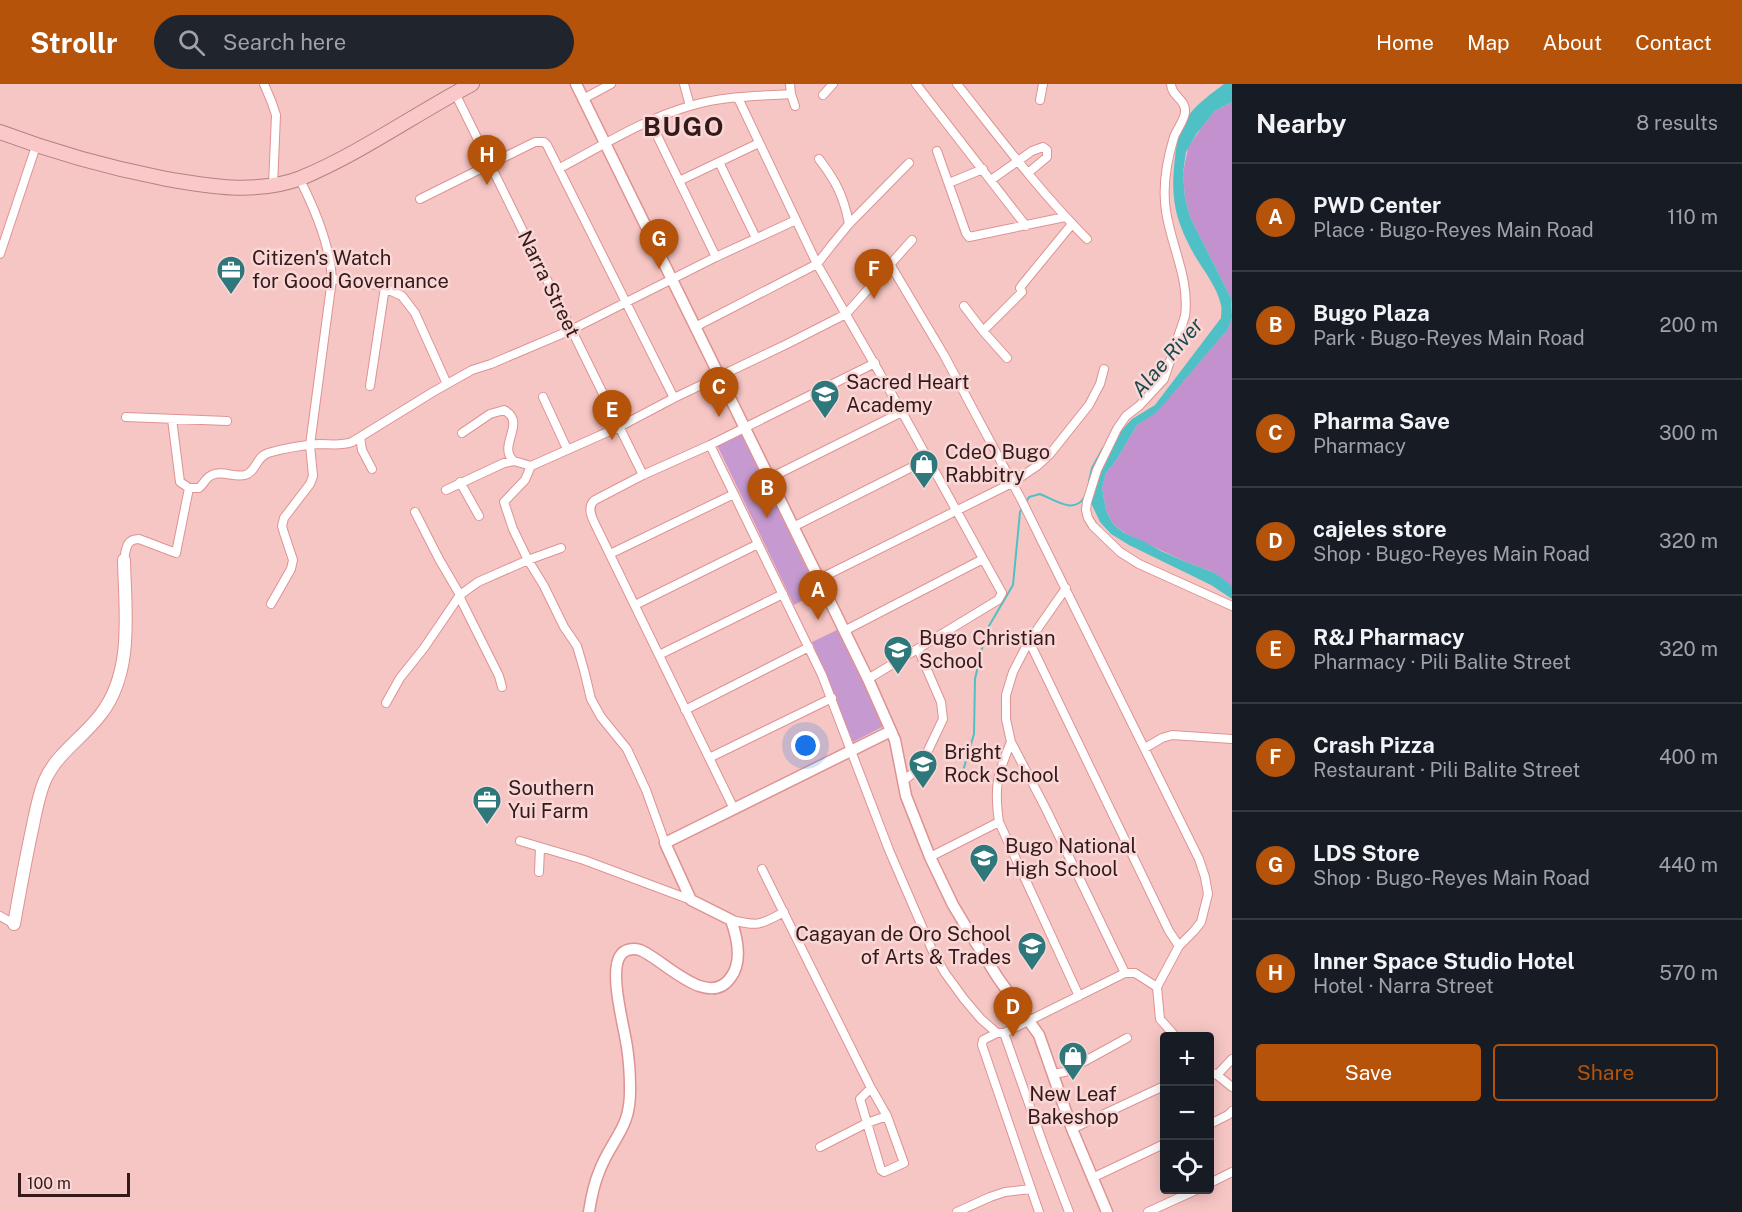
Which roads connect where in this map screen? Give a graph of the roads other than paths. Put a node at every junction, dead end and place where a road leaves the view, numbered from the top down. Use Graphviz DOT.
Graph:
graph roads {
  1 [pos="264,84"];
  2 [pos="472,84"];
  3 [pos="576,84"];
  4 [pos="611,84"];
  5 [pos="684,84"];
  6 [pos="833,84"];
  7 [pos="916,84"];
  8 [pos="1043,84"];
  9 [pos="1172,84"];
  10 [pos="960,85"];
  11 [pos="791,89"];
  12 [pos="455,93"];
  13 [pos="824,95"];
  14 [pos="738,98"];
  15 [pos="583,99"];
  16 [pos="1040,100"];
  17 [pos="690,106"];
  18 [pos="795,106"];
  19 [pos="650,121"];
  20 [pos="0,132"];
  21 [pos="759,143"];
  22 [pos="606,144"];
  23 [pos="36,146"];
  24 [pos="937,150"];
  25 [pos="819,159"];
  26 [pos="1018,161"];
  27 [pos="719,162"];
  28 [pos="909,163"];
  29 [pos="490,164"];
  30 [pos="560,168"];
  31 [pos="983,169"];
  32 [pos="1028,173"];
  33 [pos="299,178"];
  34 [pos="991,180"];
  35 [pos="679,181"];
  36 [pos="949,183"];
  37 [pos="273,185"];
  38 [pos="420,199"];
  39 [pos="1065,217"];
  40 [pos="796,220"];
  41 [pos="849,224"];
  42 [pos="1072,224"];
  43 [pos="1026,226"];
  44 [pos="756,238"];
  45 [pos="1087,239"];
  46 [pos="912,240"];
  47 [pos="0,254"];
  48 [pos="716,257"];
  49 [pos="817,264"];
  50 [pos="890,264"];
  51 [pos="332,279"];
  52 [pos="671,280"];
  53 [pos="385,287"];
  54 [pos="625,303"];
  55 [pos="964,306"];
  56 [pos="846,314"];
  57 [pos="695,327"];
  58 [pos="571,330"];
  59 [pos="983,331"];
  60 [pos="1007,357"];
  61 [pos="875,363"];
  62 [pos="1104,369"];
  63 [pos="719,376"];
  64 [pos="447,384"];
  65 [pos="370,386"];
  66 [pos="543,396"];
  67 [pos="674,398"];
  68 [pos="902,412"];
  69 [pos="126,417"];
  70 [pos="172,419"];
  71 [pos="227,421"];
  72 [pos="619,427"];
  73 [pos="745,427"];
  74 [pos="462,433"];
  75 [pos="360,437"];
  76 [pos="310,445"];
  77 [pos="710,445"];
  78 [pos="567,449"];
  79 [pos="928,459"];
  80 [pos="513,461"];
  81 [pos="531,466"];
  82 [pos="372,469"];
  83 [pos="643,475"];
  84 [pos="770,478"];
  85 [pos="460,482"];
  86 [pos="1012,483"];
  87 [pos="189,488"];
  88 [pos="446,490"];
  89 [pos="734,494"];
  90 [pos="956,511"];
  91 [pos="415,512"];
  92 [pos="478,516"];
  93 [pos="793,527"];
  94 [pos="758,544"];
  95 [pos="561,548"];
  96 [pos="610,554"];
  97 [pos="984,559"];
  98 [pos="124,560"];
  99 [pos="528,560"];
  100 [pos="819,579"];
  101 [pos="1066,588"];
  102 [pos="783,594"];
  103 [pos="460,595"];
  104 [pos="271,604"];
  105 [pos="635,605"];
  106 [pos="1232,606"];
  107 [pos="844,631"];
  108 [pos="1029,641"];
  109 [pos="809,647"];
  110 [pos="918,649"];
  111 [pos="659,656"];
  112 [pos="868,679"];
  113 [pos="502,687"];
  114 [pos="832,698"];
  115 [pos="386,703"];
  116 [pos="686,710"];
  117 [pos="891,731"];
  118 [pos="1232,739"];
  119 [pos="1011,742"];
  120 [pos="1144,748"];
  121 [pos="852,751"];
  122 [pos="709,758"];
  123 [pos="903,781"];
  124 [pos="734,809"];
  125 [pos="999,822"];
  126 [pos="520,841"];
  127 [pos="665,843"];
  128 [pos="540,848"];
  129 [pos="930,856"];
  130 [pos="762,869"];
  131 [pos="539,872"];
  132 [pos="691,900"];
  133 [pos="784,912"];
  134 [pos="0,916"];
  135 [pos="731,920"];
  136 [pos="14,924"];
  137 [pos="1179,946"];
  138 [pos="1125,973"];
  139 [pos="1157,987"];
  140 [pos="1079,996"];
  141 [pos="1029,1021"];
  142 [pos="1171,1032"];
  143 [pos="1000,1033"];
  144 [pos="1126,1038"];
  145 [pos="1232,1059"];
  146 [pos="1214,1073"];
  147 [pos="1052,1074"];
  148 [pos="1214,1075"];
  149 [pos="1232,1087"];
  150 [pos="871,1088"];
  151 [pos="1160,1088"];
  152 [pos="1232,1111"];
  153 [pos="887,1116"];
  154 [pos="1214,1122"];
  155 [pos="867,1123"];
  156 [pos="1072,1129"];
  157 [pos="1160,1146"];
  158 [pos="820,1147"];
  159 [pos="1232,1172"];
  160 [pos="1092,1178"];
  161 [pos="1214,1181"];
  162 [pos="1030,1189"];
  163 [pos="1187,1194"];
  164 [pos="589,1212"];
  165 [pos="957,1212"];
  166 [pos="1039,1212"];
  167 [pos="1069,1212"];
  168 [pos="1107,1212"];
  169 [pos="1149,1212"];
  1 -- 37 [label="street"];
  2 -- 12 [label="highway"];
  3 -- 15 [label="street"];
  4 -- 15 [label="street"];
  5 -- 17 [label="street"];
  6 -- 13 [label="street"];
  7 -- 31 [label="street"];
  8 -- 16 [label="street"];
  9 -- 106 [label="street"];
  10 -- 26 [label="street"];
  11 -- 14 [label="street"];
  11 -- 18 [label="street"];
  12 -- 29 [label="street, Narra Street"];
  12 -- 33 [label="highway"];
  14 -- 17 [label="street"];
  14 -- 21 [label="street"];
  15 -- 22 [label="street"];
  17 -- 19 [label="street"];
  19 -- 22 [label="street"];
  19 -- 35 [label="street"];
  20 -- 23 [label="highway"];
  21 -- 27 [label="street"];
  21 -- 40 [label="street"];
  22 -- 30 [label="street"];
  22 -- 52 [label="street"];
  23 -- 37 [label="highway"];
  23 -- 47 [label="street"];
  24 -- 36 [label="street"];
  25 -- 41 [label="street"];
  26 -- 32 [label="street"];
  26 -- 32 [label="street"];
  26 -- 34 [label="street"];
  27 -- 35 [label="street"];
  27 -- 44 [label="street"];
  28 -- 41 [label="street"];
  29 -- 30 [label="street"];
  29 -- 38 [label="street"];
  29 -- 58 [label="street, Narra Street"];
  30 -- 54 [label="street"];
  31 -- 34 [label="street"];
  31 -- 36 [label="street"];
  32 -- 39 [label="street"];
  33 -- 37 [label="highway"];
  33 -- 51 [label="street"];
  34 -- 43 [label="street"];
  35 -- 48 [label="street"];
  36 -- 43 [label="street"];
  39 -- 42 [label="street"];
  39 -- 43 [label="street"];
  40 -- 44 [label="street"];
  40 -- 49 [label="street"];
  41 -- 49 [label="street"];
  42 -- 45 [label="street"];
  42 -- 59 [label="street"];
  44 -- 48 [label="street"];
  46 -- 50 [label="street"];
  48 -- 52 [label="street"];
  49 -- 56 [label="street"];
  49 -- 57 [label="street"];
  50 -- 56 [label="street"];
  50 -- 86 [label="street"];
  51 -- 53 [label="street"];
  51 -- 76 [label="street"];
  52 -- 54 [label="street"];
  52 -- 57 [label="street"];
  53 -- 64 [label="street"];
  53 -- 65 [label="street"];
  54 -- 58 [label="street"];
  54 -- 67 [label="street"];
  55 -- 59 [label="street"];
  56 -- 61 [label="street"];
  56 -- 63 [label="street"];
  57 -- 63 [label="street"];
  58 -- 64 [label="street"];
  58 -- 72 [label="street, Narra Street"];
  59 -- 60 [label="street"];
  61 -- 68 [label="street"];
  61 -- 73 [label="street"];
  62 -- 86 [label="street"];
  63 -- 67 [label="street"];
  63 -- 73 [label="street"];
  64 -- 75 [label="street"];
  66 -- 78 [label="street"];
  67 -- 72 [label="street"];
  68 -- 79 [label="street"];
  68 -- 84 [label="street"];
  69 -- 70 [label="street"];
  70 -- 71 [label="street"];
  70 -- 87 [label="street"];
  72 -- 78 [label="street"];
  72 -- 83 [label="street, Narra Street"];
  73 -- 77 [label="street"];
  73 -- 84 [label="street"];
  74 -- 80 [label="street"];
  75 -- 76 [label="street"];
  75 -- 82 [label="street"];
  76 -- 87 [label="street"];
  76 -- 104 [label="street"];
  77 -- 83 [label="street"];
  77 -- 89 [label="street"];
  78 -- 81 [label="street"];
  79 -- 90 [label="street"];
  79 -- 93 [label="street"];
  80 -- 81 [label="street"];
  80 -- 85 [label="street"];
  81 -- 99 [label="street"];
  83 -- 96 [label="street"];
  84 -- 93 [label="street"];
  85 -- 88 [label="street"];
  85 -- 92 [label="street"];
  86 -- 90 [label="street"];
  86 -- 101 [label="street"];
  87 -- 98 [label="street"];
  89 -- 94 [label="street"];
  89 -- 96 [label="street"];
  90 -- 97 [label="street"];
  90 -- 100 [label="street"];
  91 -- 103 [label="street"];
  93 -- 100 [label="street"];
  94 -- 102 [label="street"];
  94 -- 105 [label="street"];
  95 -- 99 [label="street"];
  96 -- 105 [label="street"];
  97 -- 107 [label="street"];
  97 -- 110 [label="street"];
  98 -- 136 [label="main road"];
  99 -- 103 [label="street"];
  99 -- 127 [label="street"];
  100 -- 107 [label="street"];
  101 -- 108 [label="street"];
  101 -- 120 [label="street"];
  102 -- 109 [label="street"];
  102 -- 111 [label="street"];
  103 -- 113 [label="street"];
  103 -- 115 [label="street"];
  105 -- 111 [label="street"];
  107 -- 112 [label="street"];
  108 -- 119 [label="street"];
  108 -- 137 [label="street"];
  109 -- 114 [label="street"];
  109 -- 116 [label="street"];
  110 -- 112 [label="street"];
  110 -- 123 [label="street"];
  111 -- 116 [label="street"];
  112 -- 117 [label="street"];
  114 -- 121 [label="street"];
  114 -- 122 [label="street"];
  116 -- 122 [label="street"];
  117 -- 121 [label="street"];
  117 -- 123 [label="street"];
  118 -- 120 [label="street"];
  119 -- 125 [label="street"];
  119 -- 138 [label="street"];
  120 -- 137 [label="street"];
  121 -- 124 [label="street"];
  121 -- 143 [label="street"];
  122 -- 124 [label="street"];
  123 -- 129 [label="street"];
  124 -- 127 [label="street"];
  125 -- 129 [label="street"];
  125 -- 140 [label="street"];
  126 -- 128 [label="street"];
  127 -- 132 [label="street"];
  128 -- 131 [label="street"];
  128 -- 132 [label="street"];
  129 -- 141 [label="street"];
  130 -- 133 [label="street"];
  132 -- 135 [label="street"];
  133 -- 135 [label="street"];
  133 -- 150 [label="street"];
  134 -- 136 [label="street"];
  135 -- 164 [label="street"];
  137 -- 139 [label="street"];
  138 -- 139 [label="street"];
  138 -- 140 [label="street"];
  139 -- 142 [label="street"];
  140 -- 141 [label="street"];
  141 -- 143 [label="street"];
  141 -- 147 [label="street"];
  143 -- 162 [label="street"];
  143 -- 167 [label="street"];
  144 -- 147 [label="street"];
  145 -- 146 [label="street"];
  147 -- 156 [label="street"];
  148 -- 149 [label="street"];
  150 -- 153 [label="street"];
  150 -- 155 [label="street"];
  151 -- 156 [label="street"];
  152 -- 154 [label="street"];
  153 -- 155 [label="street"];
  153 -- 155 [label="street"];
  155 -- 158 [label="street"];
  156 -- 160 [label="street"];
  157 -- 160 [label="street"];
  159 -- 161 [label="street"];
  160 -- 168 [label="street"];
  162 -- 165 [label="street"];
  162 -- 166 [label="street"];
  163 -- 169 [label="street"];
}
